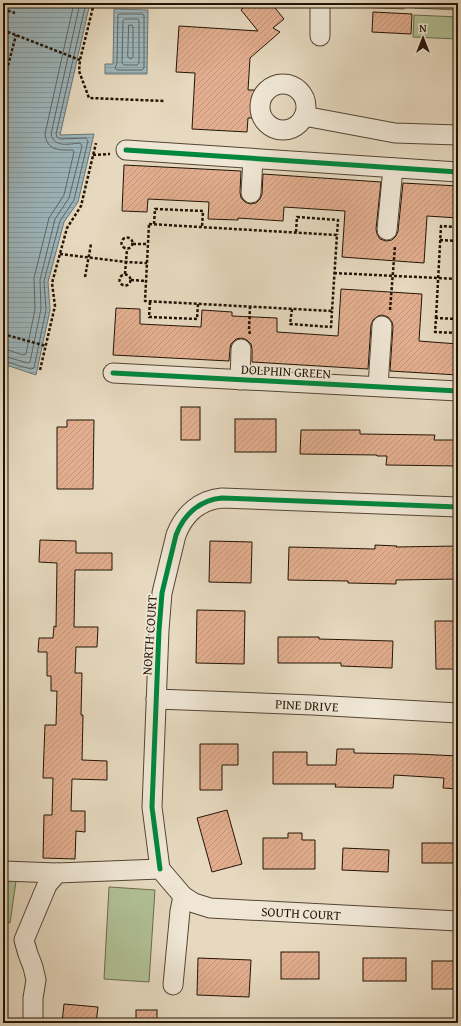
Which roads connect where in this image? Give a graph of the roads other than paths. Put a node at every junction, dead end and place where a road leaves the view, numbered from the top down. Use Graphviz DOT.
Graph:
graph roads {
  1 [pos="320,3"];
  2 [pos="320,36"];
  3 [pos="304,116"];
  4 [pos="458,134"];
  5 [pos="126,150"];
  6 [pos="253,159"];
  7 [pos="393,168"];
  8 [pos="458,172"];
  9 [pos="251,193"];
  10 [pos="387,230"];
  11 [pos="382,326"];
  12 [pos="242,349"];
  13 [pos="114,373"];
  14 [pos="240,380"];
  15 [pos="378,386"];
  16 [pos="458,391"];
  17 [pos="458,507"];
  18 [pos="156,699"];
  19 [pos="458,713"];
  20 [pos="160,869"];
  21 [pos="3,871"];
  22 [pos="58,873"];
  23 [pos="183,896"];
  24 [pos="458,921"];
  25 [pos="173,985"];
  26 [pos="33,1023"];
  1 -- 2 [label="street"];
  3 -- 4 [label="street"];
  5 -- 6 [label="street"];
  6 -- 7 [label="street"];
  6 -- 9 [label="street"];
  7 -- 8 [label="street"];
  7 -- 10 [label="street"];
  11 -- 15 [label="street"];
  12 -- 14 [label="street"];
  13 -- 14 [label="street, DOLPHIN GREEN"];
  14 -- 15 [label="street, DOLPHIN GREEN"];
  15 -- 16 [label="street, DOLPHIN GREEN"];
  17 -- 18 [label="street, NORTH COURT"];
  18 -- 19 [label="street, PINE DRIVE"];
  18 -- 20 [label="street, NORTH COURT"];
  20 -- 22 [label="street"];
  20 -- 23 [label="street, SOUTH COURT"];
  21 -- 22 [label="street"];
  22 -- 26 [label="street"];
  23 -- 24 [label="street, SOUTH COURT"];
  23 -- 25 [label="street"];
}
